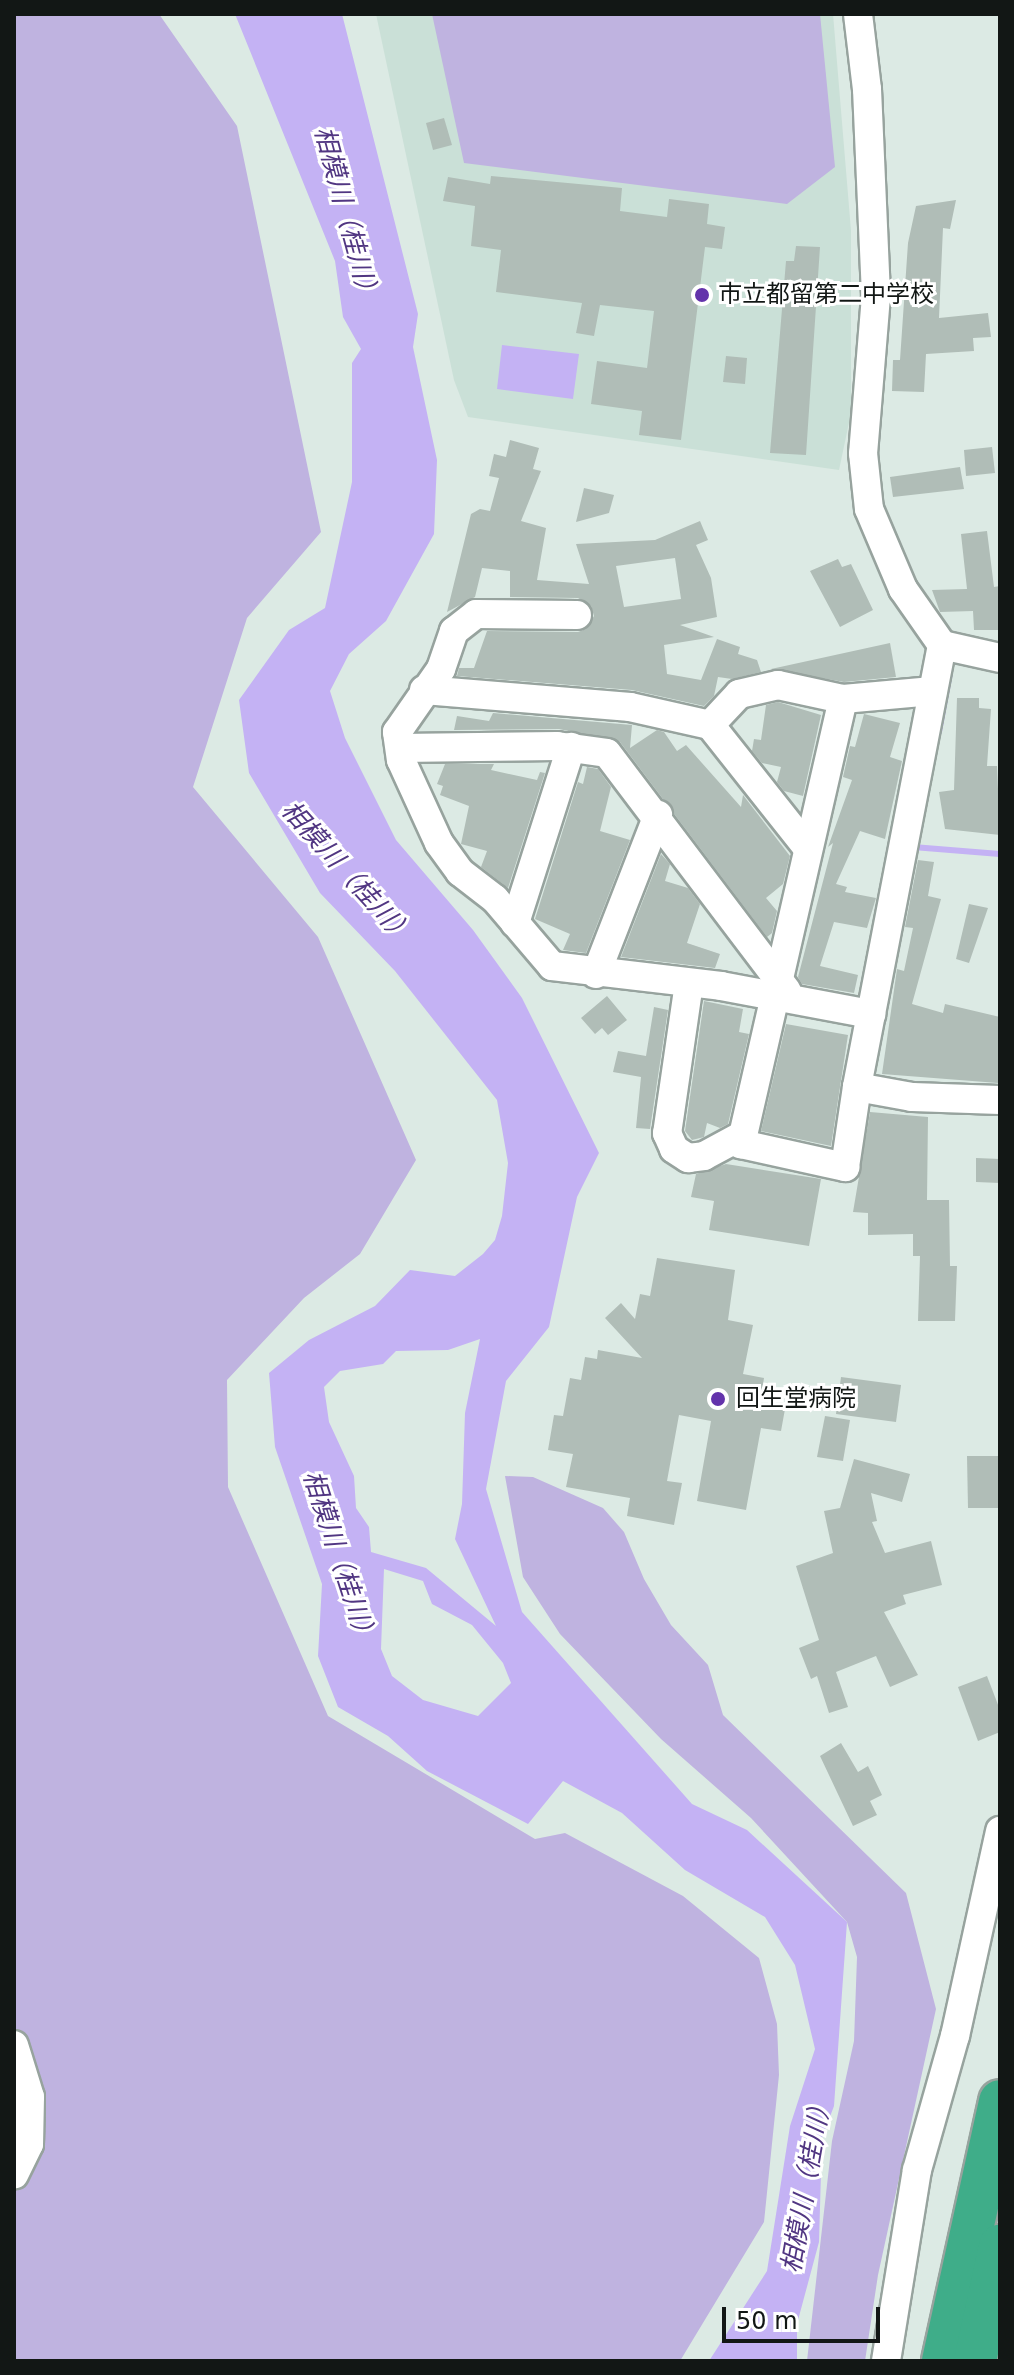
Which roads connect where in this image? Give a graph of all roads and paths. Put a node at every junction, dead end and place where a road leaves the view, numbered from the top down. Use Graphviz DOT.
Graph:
graph roads {
  1 [pos="858,14"];
  2 [pos="577,615"];
  3 [pos="942,645"];
  4 [pos="1000,658"];
  5 [pos="424,690"];
  6 [pos="933,691"];
  7 [pos="843,699"];
  8 [pos="710,725"];
  9 [pos="571,747"];
  10 [pos="400,748"];
  11 [pos="658,815"];
  12 [pos="806,846"];
  13 [pos="515,923"];
  14 [pos="596,974"];
  15 [pos="689,983"];
  16 [pos="783,994"];
  17 [pos="871,1014"];
  18 [pos="857,1087"];
  19 [pos="1000,1100"];
  20 [pos="743,1135"];
  21 [pos="1000,1831"];
  22 [pos="14,2045"];
  23 [pos="1000,2101"];
  24 [pos="14,2175"];
  25 [pos="1000,2246"];
  26 [pos="886,2361"];
  27 [pos="943,2361"];
  28 [pos="975,2361"];
  1 -- 3 [label="street"];
  2 -- 5 [label="street"];
  3 -- 4 [label="street"];
  3 -- 6 [label="street"];
  5 -- 8 [label="street"];
  5 -- 10 [label="street"];
  6 -- 7 [label="street"];
  6 -- 17 [label="street"];
  7 -- 8 [label="street"];
  7 -- 12 [label="street"];
  8 -- 12 [label="street"];
  9 -- 10 [label="street"];
  9 -- 11 [label="street"];
  9 -- 13 [label="street"];
  10 -- 13 [label="street"];
  11 -- 14 [label="street"];
  11 -- 16 [label="street"];
  12 -- 16 [label="street"];
  13 -- 14 [label="street"];
  14 -- 15 [label="street"];
  15 -- 16 [label="street"];
  15 -- 20 [label="street"];
  16 -- 17 [label="street"];
  16 -- 20 [label="street"];
  17 -- 18 [label="street"];
  18 -- 19 [label="street"];
  18 -- 20 [label="street"];
  21 -- 26 [label="street"];
  22 -- 24 [label="street"];
  23 -- 27 [label="highway"];
  25 -- 28 [label="highway"];
}
